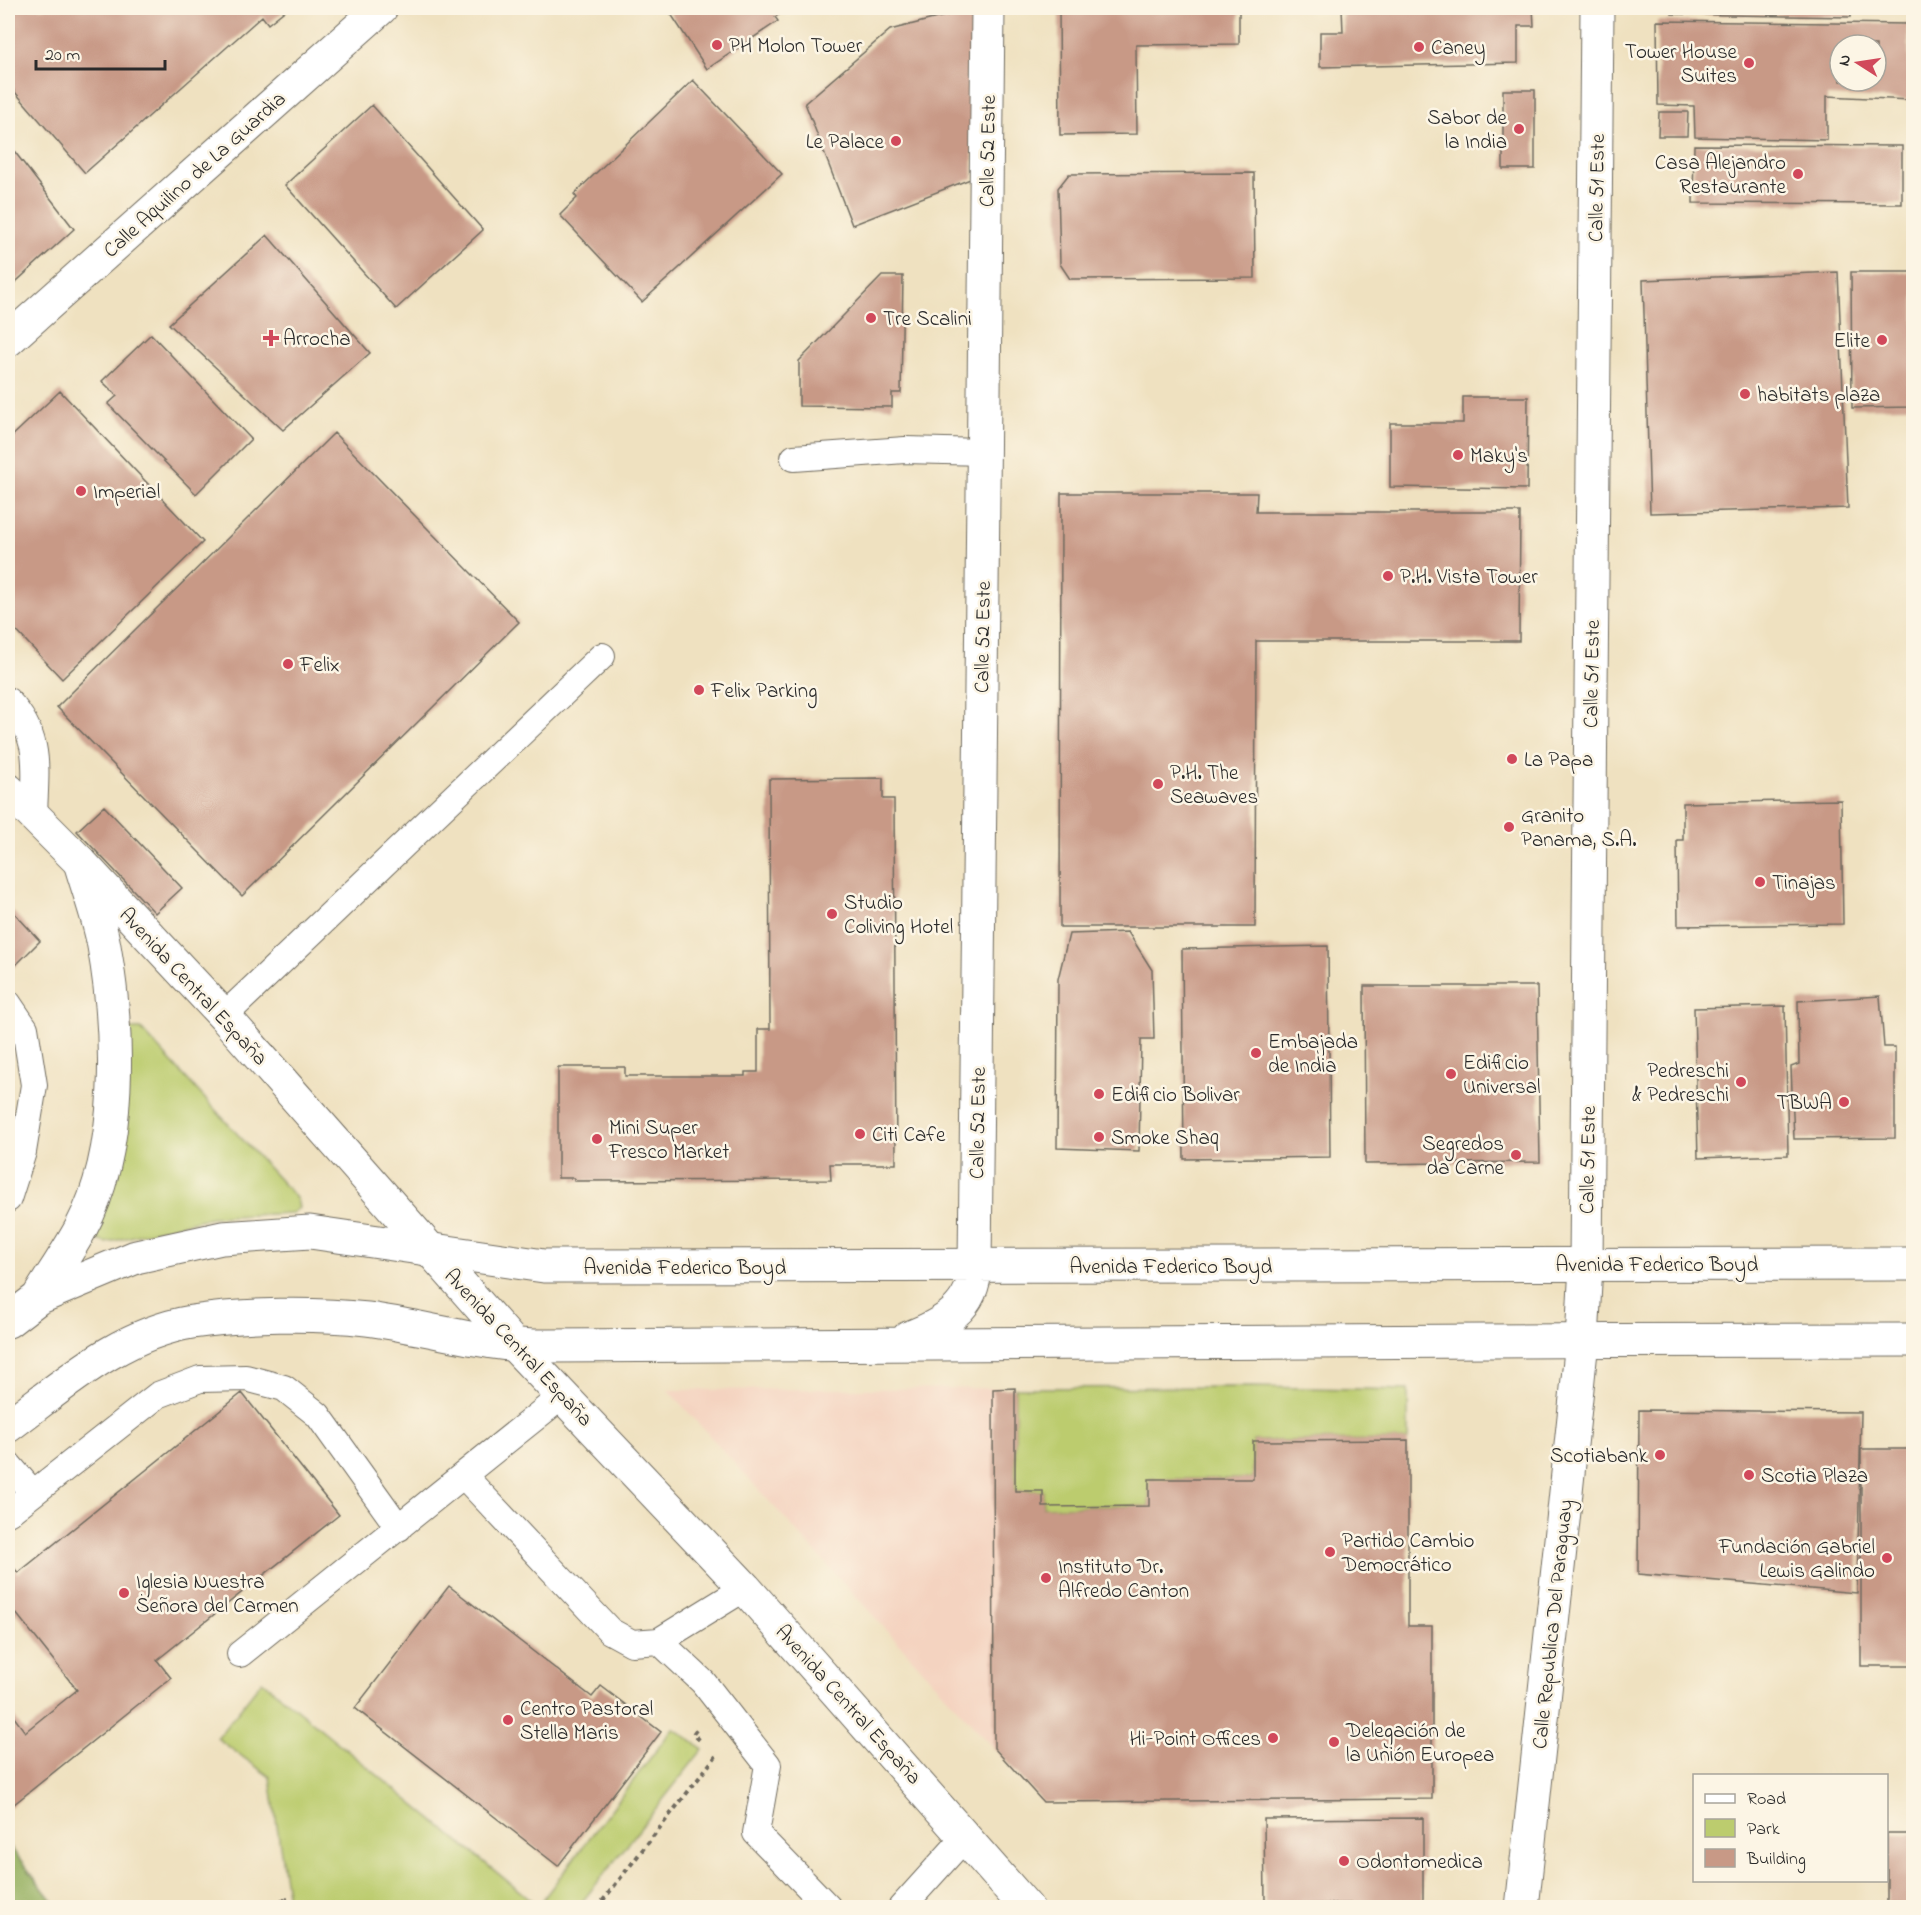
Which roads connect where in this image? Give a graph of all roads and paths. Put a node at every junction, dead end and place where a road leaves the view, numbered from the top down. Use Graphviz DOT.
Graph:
graph roads {
  1 [pos="381,8"];
  2 [pos="988,8"];
  3 [pos="1597,8"];
  4 [pos="8,340"];
  5 [pos="984,452"];
  6 [pos="794,458"];
  7 [pos="602,656"];
  8 [pos="8,701"];
  9 [pos="8,790"];
  10 [pos="34,817"];
  11 [pos="80,862"];
  12 [pos="8,1003"];
  13 [pos="224,1016"];
  14 [pos="8,1199"];
  15 [pos="429,1249"];
  16 [pos="1586,1264"];
  17 [pos="1914,1264"];
  18 [pos="975,1267"];
  19 [pos="38,1298"];
  20 [pos="8,1321"];
  21 [pos="1914,1340"];
  22 [pos="1582,1341"];
  23 [pos="899,1342"];
  24 [pos="516,1347"];
  25 [pos="562,1396"];
  26 [pos="8,1426"];
  27 [pos="8,1464"];
  28 [pos="464,1476"];
  29 [pos="33,1493"];
  30 [pos="8,1512"];
  31 [pos="399,1528"];
  32 [pos="746,1587"];
  33 [pos="659,1641"];
  34 [pos="240,1654"];
  35 [pos="693,1734"];
  36 [pos="966,1836"];
  37 [pos="597,1908"];
  38 [pos="829,1908"];
  39 [pos="901,1908"];
  40 [pos="1027,1908"];
  41 [pos="1522,1908"];
  1 -- 4 [label="main road, Calle Aquilino de La Guardia"];
  2 -- 5 [label="main road, Calle 52 Este"];
  3 -- 16 [label="main road, Calle 51 Este"];
  5 -- 6 [label="lane"];
  5 -- 18 [label="main road, Calle 52 Este"];
  7 -- 13 [label="lane"];
  8 -- 10 [label="lane"];
  9 -- 10 [label="main road, Avenida Central España"];
  10 -- 11 [label="main road, Avenida Central España"];
  11 -- 13 [label="main road, Avenida Central España"];
  11 -- 19 [label="main road"];
  12 -- 14 [label="lane"];
  13 -- 15 [label="main road, Avenida Central España"];
  15 -- 18 [label="main road, Avenida Federico Boyd"];
  15 -- 19 [label="main road, Avenida Federico Boyd"];
  15 -- 24 [label="main road, Avenida Central España"];
  16 -- 17 [label="main road, Avenida Federico Boyd"];
  16 -- 18 [label="main road, Avenida Federico Boyd"];
  16 -- 22 [label="main road, Calle 51 Este"];
  18 -- 23 [label="main road, Calle 52 Este"];
  19 -- 20 [label="main road"];
  21 -- 22 [label="main road"];
  22 -- 23 [label="main road"];
  22 -- 41 [label="main road, Calle Republica Del Paraguay"];
  23 -- 24 [label="main road"];
  24 -- 25 [label="main road, Avenida Central España"];
  24 -- 26 [label="main road"];
  25 -- 28 [label="lane"];
  25 -- 32 [label="main road, Avenida Central España"];
  27 -- 29 [label="lane"];
  28 -- 31 [label="lane"];
  28 -- 33 [label="lane"];
  29 -- 30 [label="lane"];
  29 -- 31 [label="lane"];
  31 -- 34 [label="lane"];
  32 -- 33 [label="lane"];
  32 -- 36 [label="main road, Avenida Central España"];
  33 -- 38 [label="lane"];
  35 -- 37 [label="path"];
  36 -- 39 [label="lane"];
  36 -- 40 [label="main road, Avenida Central España"];
}
